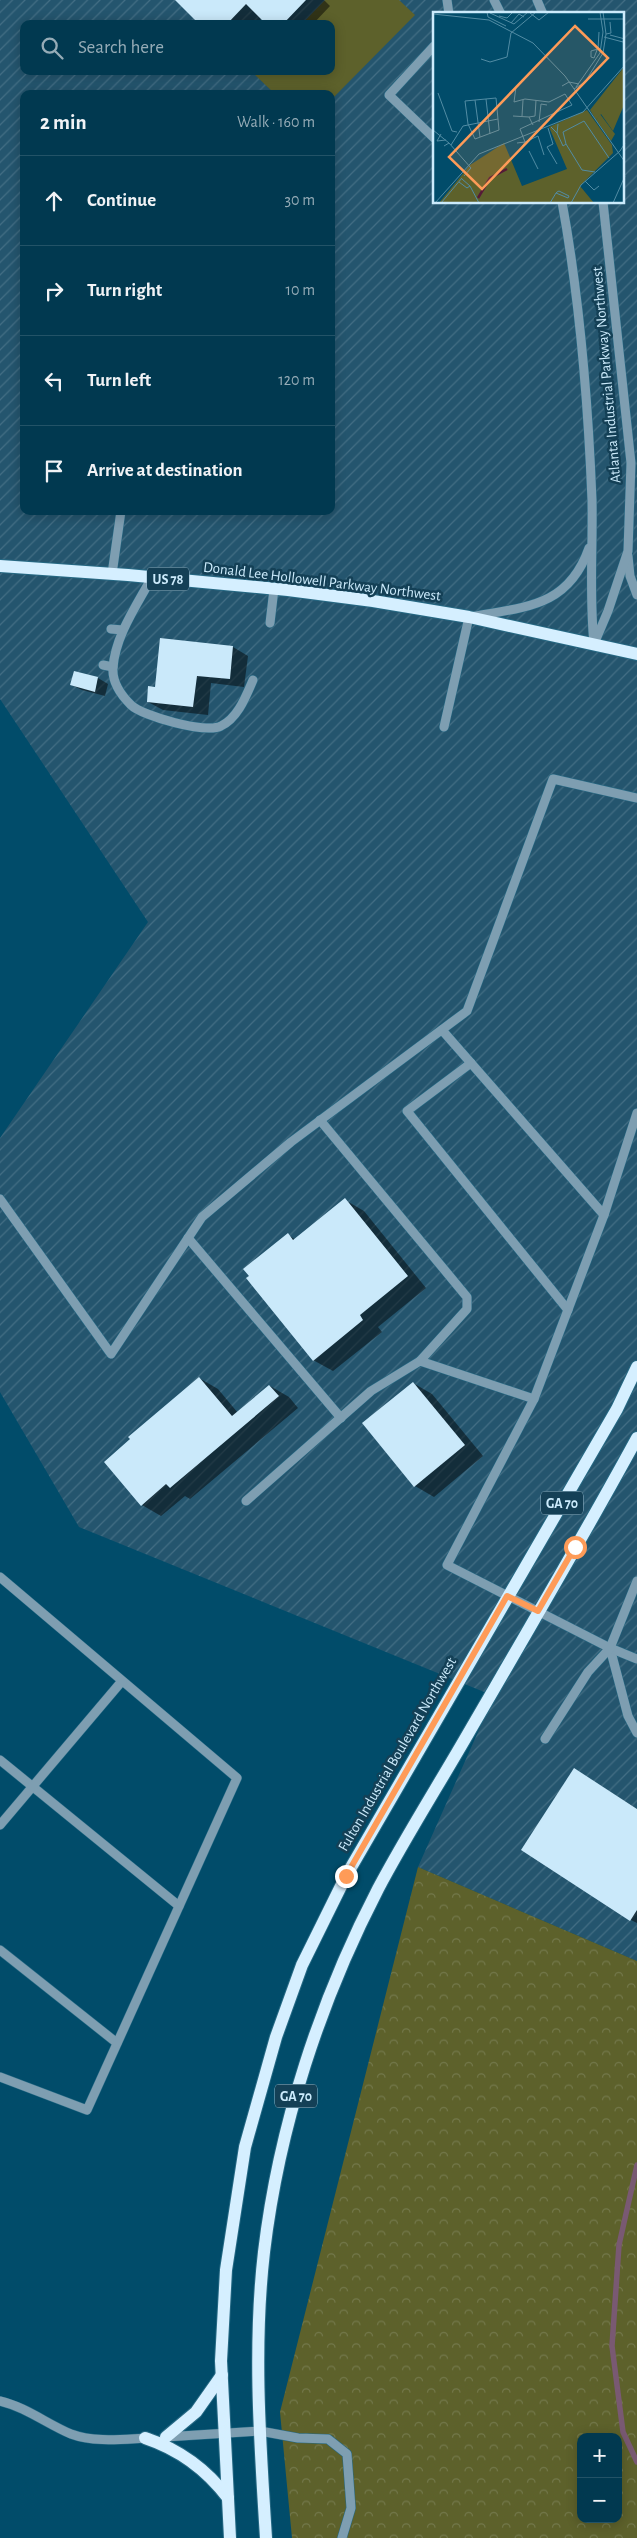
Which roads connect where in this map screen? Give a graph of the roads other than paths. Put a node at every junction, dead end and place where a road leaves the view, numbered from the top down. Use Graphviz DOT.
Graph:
graph roads {
  1 [pos="494,0"];
  2 [pos="537,0"];
  3 [pos="500,12"];
  4 [pos="542,12"];
  5 [pos="433,47"];
  6 [pos="433,137"];
  7 [pos="562,204"];
  8 [pos="603,204"];
  9 [pos="634,458"];
  10 [pos="120,515"];
  11 [pos="593,538"];
  12 [pos="628,551"];
  13 [pos="0,566"];
  14 [pos="112,574"];
  15 [pos="152,578"];
  16 [pos="274,589"];
  17 [pos="637,595"];
  18 [pos="469,617"];
  19 [pos="270,623"];
  20 [pos="112,628"];
  21 [pos="123,630"];
  22 [pos="594,644"];
  23 [pos="637,654"];
  24 [pos="103,665"];
  25 [pos="113,667"];
  26 [pos="253,680"];
  27 [pos="444,727"];
  28 [pos="637,798"];
  29 [pos="442,1030"];
  30 [pos="471,1063"];
  31 [pos="637,1113"];
  32 [pos="320,1120"];
  33 [pos="0,1199"];
  34 [pos="604,1215"];
  35 [pos="188,1238"];
  36 [pos="568,1310"];
  37 [pos="420,1361"];
  38 [pos="637,1367"];
  39 [pos="534,1399"];
  40 [pos="341,1418"];
  41 [pos="637,1438"];
  42 [pos="246,1501"];
  43 [pos="0,1577"];
  44 [pos="637,1581"];
  45 [pos="507,1596"];
  46 [pos="538,1611"];
  47 [pos="610,1648"];
  48 [pos="637,1659"];
  49 [pos="122,1681"];
  50 [pos="637,1733"];
  51 [pos="546,1739"];
  52 [pos="0,1760"];
  53 [pos="32,1786"];
  54 [pos="0,1825"];
  55 [pos="179,1906"];
  56 [pos="0,1950"];
  57 [pos="117,2043"];
  58 [pos="0,2077"];
  59 [pos="222,2375"];
  60 [pos="0,2401"];
  61 [pos="260,2431"];
  62 [pos="223,2434"];
  63 [pos="166,2437"];
  64 [pos="145,2438"];
  65 [pos="228,2498"];
  66 [pos="230,2538"];
  67 [pos="266,2538"];
  68 [pos="342,2538"];
  1 -- 3 [label="street"];
  2 -- 4 [label="street"];
  5 -- 6 [label="street"];
  7 -- 11 [label="street, Atlanta Industrial Parkway Northwest"];
  8 -- 9 [label="street, Atlanta Industrial Parkway Northwest"];
  9 -- 12 [label="street, Atlanta Industrial Parkway Northwest"];
  10 -- 14 [label="street"];
  11 -- 18 [label="street, Atlanta Industrial Parkway Northwest"];
  11 -- 22 [label="street, Atlanta Industrial Parkway Northwest"];
  12 -- 17 [label="street"];
  12 -- 22 [label="street, Atlanta Industrial Parkway Northwest"];
  13 -- 14 [label="main road, Donald Lee Hollowell Parkway Northwest / US 78"];
  14 -- 15 [label="main road, Donald Lee Hollowell Parkway Northwest / US 78"];
  15 -- 16 [label="main road, Donald Lee Hollowell Parkway Northwest / US 78"];
  15 -- 21 [label="street"];
  16 -- 18 [label="main road, Donald Lee Hollowell Parkway Northwest / US 78"];
  16 -- 19 [label="street"];
  18 -- 22 [label="main road, Donald Lee Hollowell Parkway Northwest / US 78"];
  18 -- 27 [label="street"];
  20 -- 21 [label="street"];
  21 -- 25 [label="street"];
  22 -- 23 [label="main road, Donald Lee Hollowell Parkway Northwest / US 78"];
  24 -- 25 [label="street"];
  25 -- 26 [label="street"];
  28 -- 29 [label="street"];
  29 -- 30 [label="street"];
  29 -- 32 [label="street"];
  30 -- 34 [label="street"];
  30 -- 36 [label="street"];
  31 -- 34 [label="street"];
  32 -- 35 [label="street"];
  32 -- 37 [label="street"];
  33 -- 35 [label="street"];
  34 -- 36 [label="street"];
  35 -- 40 [label="street"];
  36 -- 39 [label="street"];
  37 -- 39 [label="street"];
  37 -- 40 [label="street"];
  38 -- 45 [label="main road, Fulton Industrial Boulevard Northwest / GA 70"];
  39 -- 45 [label="street"];
  40 -- 42 [label="street"];
  41 -- 46 [label="main road, GA 70"];
  43 -- 49 [label="street"];
  44 -- 47 [label="street"];
  45 -- 46 [label="street"];
  45 -- 59 [label="main road, Fulton Industrial Boulevard Northwest / GA 70"];
  46 -- 47 [label="street"];
  46 -- 61 [label="main road, GA 70"];
  47 -- 48 [label="street"];
  47 -- 50 [label="street"];
  47 -- 51 [label="street"];
  49 -- 53 [label="street"];
  49 -- 55 [label="street"];
  52 -- 53 [label="street"];
  53 -- 54 [label="street"];
  53 -- 55 [label="street"];
  55 -- 57 [label="street"];
  56 -- 57 [label="street"];
  57 -- 58 [label="street"];
  59 -- 62 [label="main road, Fulton Industrial Boulevard Northwest / GA 70"];
  59 -- 63 [label="main road"];
  60 -- 64 [label="street"];
  61 -- 62 [label="street"];
  61 -- 67 [label="main road, GA 70"];
  61 -- 68 [label="street"];
  62 -- 63 [label="street"];
  62 -- 65 [label="main road, Fulton Industrial Boulevard Northwest / GA 70"];
  63 -- 64 [label="street"];
  64 -- 65 [label="main road"];
  65 -- 66 [label="main road, Fulton Industrial Boulevard Northwest / GA 70"];
}
